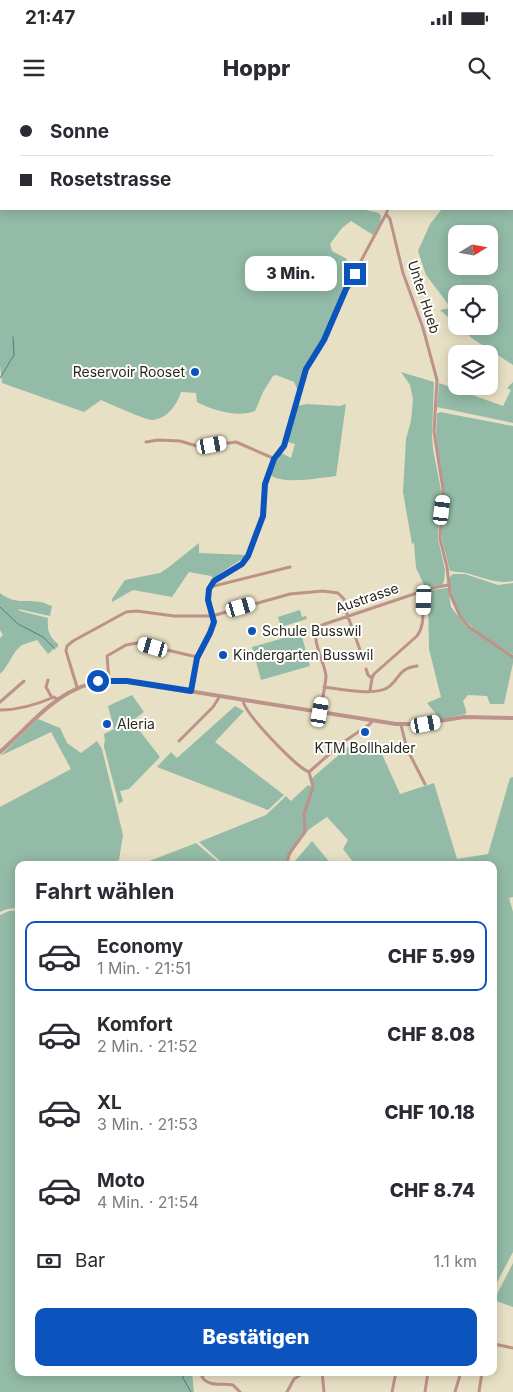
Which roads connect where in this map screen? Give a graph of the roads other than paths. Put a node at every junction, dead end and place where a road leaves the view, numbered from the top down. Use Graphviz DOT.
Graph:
graph roads {
  1 [pos="388,210"];
  2 [pos="386,214"];
  3 [pos="146,442"];
  4 [pos="274,459"];
  5 [pos="290,567"];
  6 [pos="448,585"];
  7 [pos="210,587"];
  8 [pos="420,592"];
  9 [pos="212,616"];
  10 [pos="348,616"];
  11 [pos="360,650"];
  12 [pos="513,657"];
  13 [pos="197,658"];
  14 [pos="417,666"];
  15 [pos="366,669"];
  16 [pos="372,678"];
  17 [pos="48,680"];
  18 [pos="109,680"];
  19 [pos="24,681"];
  20 [pos="77,687"];
  21 [pos="324,687"];
  22 [pos="191,691"];
  23 [pos="370,691"];
  24 [pos="220,696"];
  25 [pos="55,699"];
  26 [pos="243,699"];
  27 [pos="0,702"];
  28 [pos="0,710"];
  29 [pos="320,712"];
  30 [pos="513,718"];
  31 [pos="372,721"];
  32 [pos="401,725"];
  33 [pos="180,741"];
  34 [pos="0,752"];
  35 [pos="309,772"];
  36 [pos="425,784"];
  37 [pos="288,861"];
  38 [pos="497,1345"];
  39 [pos="513,1348"];
  40 [pos="203,1376"];
  41 [pos="299,1376"];
  42 [pos="322,1376"];
  43 [pos="395,1376"];
  44 [pos="427,1376"];
  45 [pos="460,1376"];
  46 [pos="481,1376"];
  47 [pos="240,1392"];
  48 [pos="287,1392"];
  49 [pos="324,1392"];
  50 [pos="393,1392"];
  51 [pos="424,1392"];
  52 [pos="454,1392"];
  53 [pos="479,1392"];
  1 -- 2 [label="street"];
  2 -- 4 [label="street"];
  2 -- 6 [label="street, Unter Hueb"];
  3 -- 4 [label="street"];
  4 -- 7 [label="street"];
  5 -- 7 [label="street"];
  6 -- 12 [label="street, Unter Hueb"];
  6 -- 16 [label="street"];
  7 -- 9 [label="street"];
  8 -- 10 [label="street, Austrasse"];
  9 -- 10 [label="street"];
  9 -- 13 [label="street"];
  9 -- 20 [label="street"];
  10 -- 11 [label="street"];
  10 -- 21 [label="street, Austrasse"];
  13 -- 18 [label="street"];
  13 -- 22 [label="street"];
  14 -- 23 [label="street"];
  15 -- 16 [label="street"];
  16 -- 23 [label="street"];
  17 -- 25 [label="street"];
  18 -- 20 [label="street"];
  18 -- 22 [label="street"];
  19 -- 27 [label="street"];
  20 -- 25 [label="street"];
  21 -- 23 [label="street"];
  21 -- 29 [label="street, Austrasse"];
  22 -- 24 [label="street"];
  24 -- 26 [label="street"];
  24 -- 33 [label="street"];
  25 -- 28 [label="street"];
  25 -- 34 [label="street"];
  26 -- 29 [label="street"];
  26 -- 35 [label="street"];
  29 -- 31 [label="street"];
  30 -- 32 [label="street"];
  31 -- 32 [label="street"];
  31 -- 35 [label="street"];
  32 -- 36 [label="street"];
  35 -- 37 [label="street"];
  38 -- 39 [label="street"];
  40 -- 47 [label="street"];
  41 -- 48 [label="street"];
  42 -- 49 [label="street"];
  43 -- 50 [label="street"];
  44 -- 51 [label="street"];
  45 -- 52 [label="street"];
  46 -- 53 [label="street"];
}
